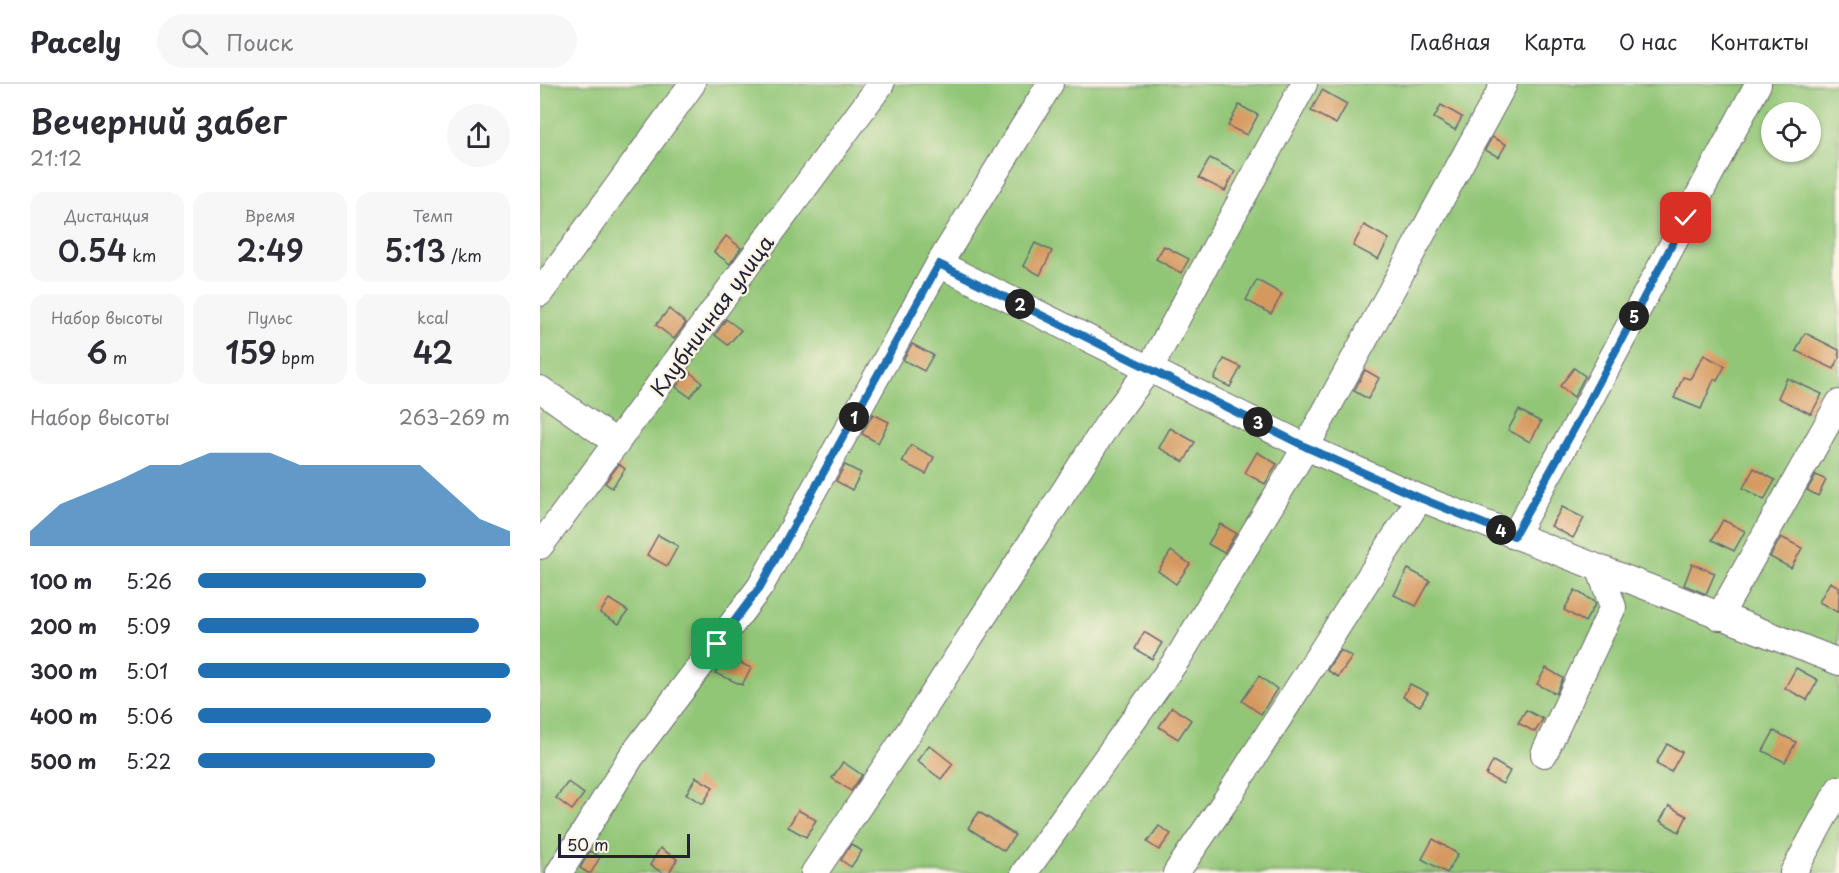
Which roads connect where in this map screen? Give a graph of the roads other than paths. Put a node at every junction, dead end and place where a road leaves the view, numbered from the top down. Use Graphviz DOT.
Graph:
graph roads {
  1 [pos="692,84"];
  2 [pos="881,84"];
  3 [pos="1050,84"];
  4 [pos="1304,84"];
  5 [pos="1504,84"];
  6 [pos="1758,84"];
  7 [pos="939,264"];
  8 [pos="540,294"];
  9 [pos="1150,368"];
  10 [pos="540,389"];
  11 [pos="1839,403"];
  12 [pos="617,443"];
  13 [pos="1306,447"];
  14 [pos="1420,498"];
  15 [pos="1514,536"];
  16 [pos="540,546"];
  17 [pos="1600,570"];
  18 [pos="1719,616"];
  19 [pos="1839,662"];
  20 [pos="1544,754"];
  21 [pos="1839,789"];
  22 [pos="559,873"];
  23 [pos="814,873"];
  24 [pos="1024,873"];
  25 [pos="1176,873"];
  26 [pos="1793,873"];
  1 -- 8 [label="lane"];
  2 -- 12 [label="lane, Клубничная улица"];
  3 -- 7 [label="lane"];
  4 -- 9 [label="lane"];
  5 -- 13 [label="lane"];
  6 -- 15 [label="lane"];
  7 -- 9 [label="lane"];
  7 -- 22 [label="lane"];
  9 -- 13 [label="lane"];
  9 -- 23 [label="lane"];
  10 -- 12 [label="lane"];
  11 -- 18 [label="lane"];
  12 -- 16 [label="lane, Клубничная улица"];
  13 -- 14 [label="lane"];
  13 -- 24 [label="lane"];
  14 -- 15 [label="lane"];
  14 -- 25 [label="lane"];
  15 -- 17 [label="lane"];
  17 -- 18 [label="lane"];
  17 -- 20 [label="lane"];
  18 -- 19 [label="lane"];
  21 -- 26 [label="lane"];
}
